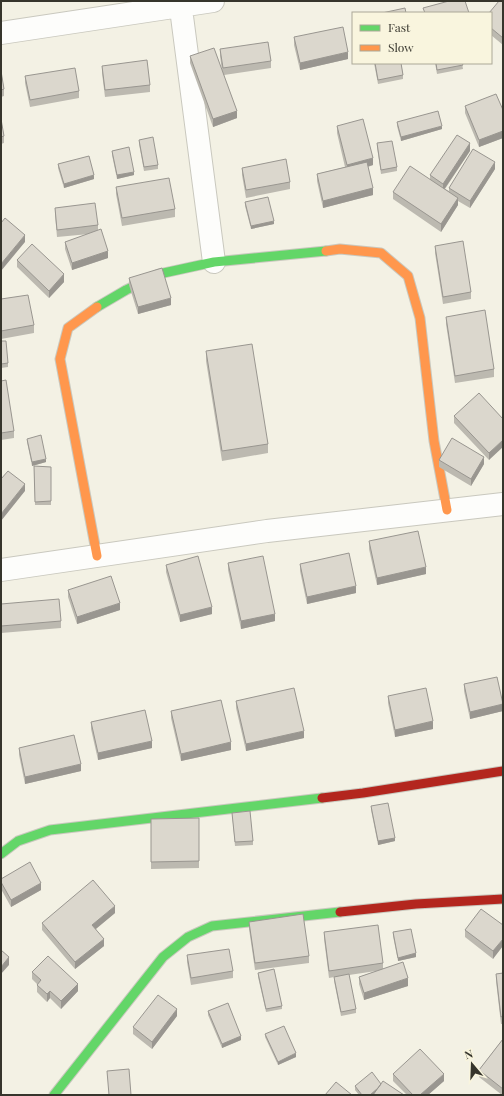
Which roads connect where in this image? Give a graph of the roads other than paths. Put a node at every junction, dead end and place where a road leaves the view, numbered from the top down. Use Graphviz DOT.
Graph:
graph roads {
  1 [pos="213,1"];
  2 [pos="181,4"];
  3 [pos="1,33"];
  4 [pos="214,262"];
  5 [pos="503,504"];
  6 [pos="447,510"];
  7 [pos="97,556"];
  8 [pos="1,570"];
  9 [pos="503,771"];
  10 [pos="1,854"];
  11 [pos="503,899"];
  12 [pos="54,1095"];
  1 -- 2 [label="street"];
  2 -- 3 [label="street"];
  2 -- 4 [label="street"];
  4 -- 6 [label="street"];
  4 -- 7 [label="street"];
  5 -- 6 [label="street"];
  6 -- 7 [label="street"];
  7 -- 8 [label="street"];
  9 -- 10 [label="street"];
  11 -- 12 [label="street"];
}
